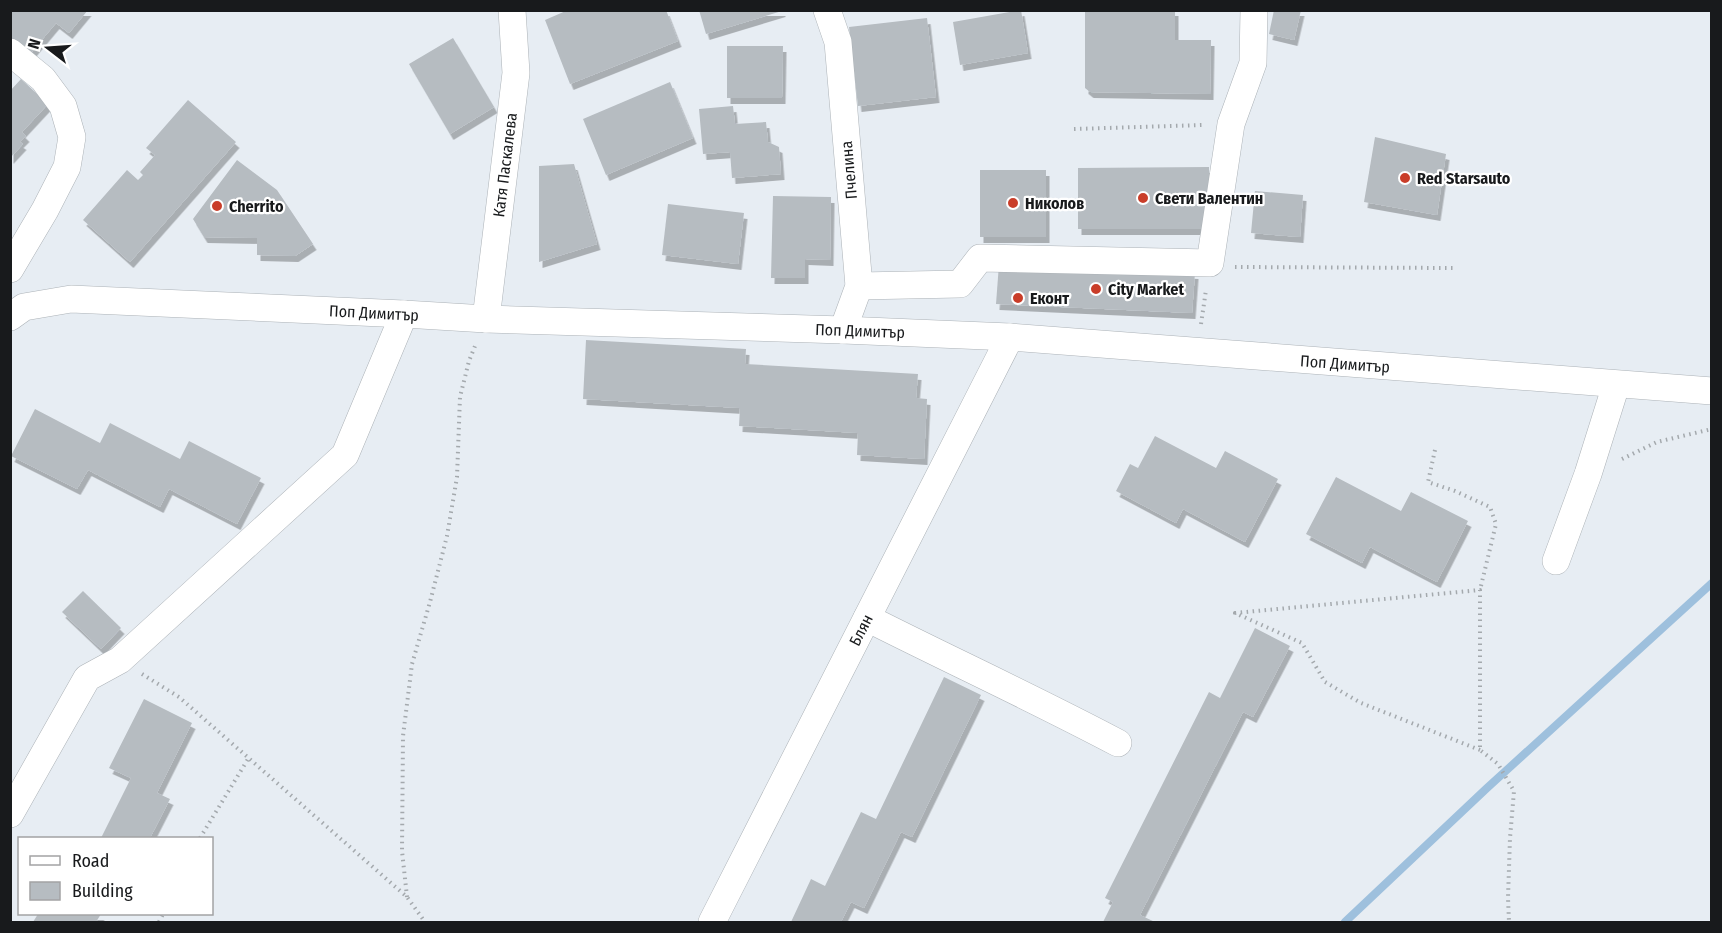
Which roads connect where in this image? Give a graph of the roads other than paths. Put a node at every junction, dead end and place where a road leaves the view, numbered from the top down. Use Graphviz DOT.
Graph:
graph roads {
  1 [pos="512,10"];
  2 [pos="827,10"];
  3 [pos="1254,10"];
  4 [pos="10,52"];
  5 [pos="10,269"];
  6 [pos="859,286"];
  7 [pos="404,314"];
  8 [pos="10,317"];
  9 [pos="486,319"];
  10 [pos="843,330"];
  11 [pos="1010,337"];
  12 [pos="1616,385"];
  13 [pos="1712,391"];
  14 [pos="1556,561"];
  15 [pos="867,618"];
  16 [pos="1118,743"];
  17 [pos="10,814"];
  18 [pos="712,922"];
  1 -- 9 [label="street, Катя Паскалева"];
  2 -- 6 [label="street, Пчелина"];
  3 -- 6 [label="street"];
  4 -- 5 [label="street"];
  6 -- 10 [label="street, Пчелина"];
  7 -- 8 [label="street, Поп Димитър"];
  7 -- 9 [label="street, Поп Димитър"];
  7 -- 17 [label="street"];
  9 -- 10 [label="street, Поп Димитър"];
  10 -- 11 [label="street, Поп Димитър"];
  11 -- 12 [label="street, Поп Димитър"];
  11 -- 15 [label="street, Блян"];
  12 -- 13 [label="street, Поп Димитър"];
  12 -- 14 [label="street"];
  15 -- 16 [label="street"];
  15 -- 18 [label="street, Блян"];
}
